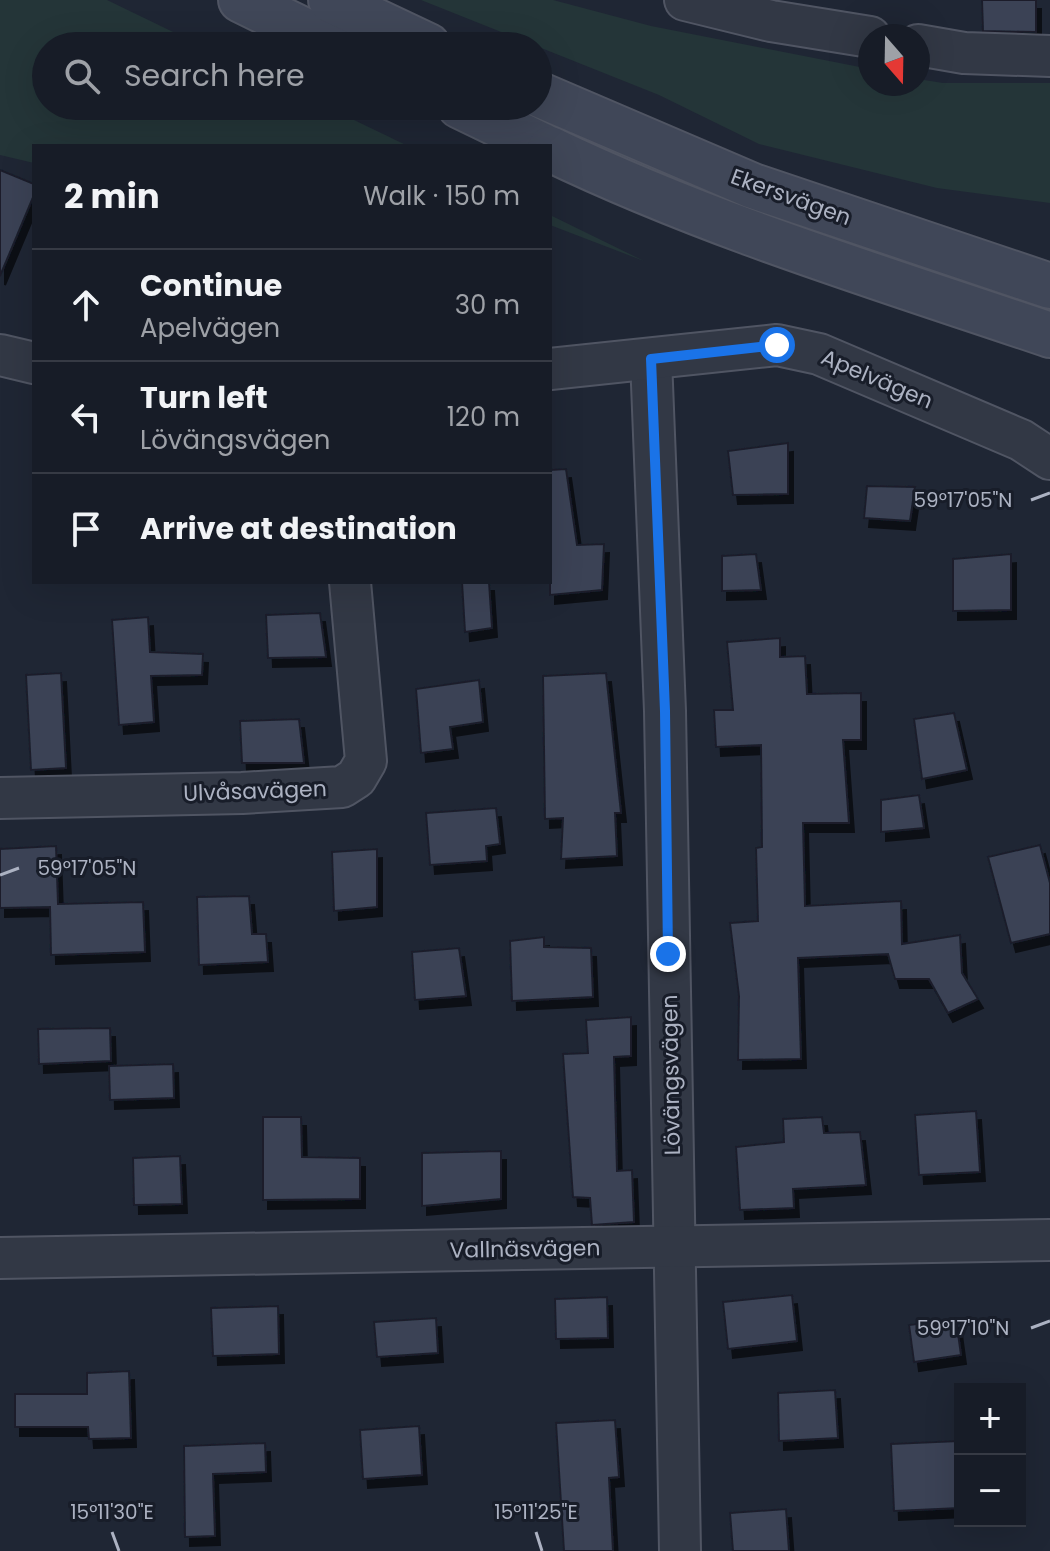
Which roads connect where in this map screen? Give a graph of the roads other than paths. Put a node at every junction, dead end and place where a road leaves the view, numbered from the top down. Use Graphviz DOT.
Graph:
graph roads {
  1 [pos="241,0"];
  2 [pos="331,0"];
  3 [pos="685,0"];
  4 [pos="307,32"];
  5 [pos="398,32"];
  6 [pos="858,35"];
  7 [pos="930,47"];
  8 [pos="1050,56"];
  9 [pos="552,100"];
  10 [pos="489,120"];
  11 [pos="539,144"];
  12 [pos="552,150"];
  13 [pos="1050,286"];
  14 [pos="1050,335"];
  15 [pos="0,355"];
  16 [pos="651,359"];
  17 [pos="32,363"];
  18 [pos="552,369"];
  19 [pos="1050,459"];
  20 [pos="350,584"];
  21 [pos="0,798"];
  22 [pos="1050,1240"];
  23 [pos="675,1246"];
  24 [pos="0,1258"];
  25 [pos="680,1551"];
  1 -- 4 [label="main road"];
  2 -- 5 [label="main road"];
  3 -- 6 [label="street"];
  7 -- 8 [label="street"];
  9 -- 13 [label="main road, Ekersvägen"];
  10 -- 11 [label="main road"];
  12 -- 14 [label="main road, Ekersvägen"];
  15 -- 17 [label="street"];
  16 -- 18 [label="street, Apelvägen"];
  16 -- 19 [label="street, Apelvägen"];
  16 -- 23 [label="street, Lövängsvägen"];
  20 -- 21 [label="street, Ulvåsavägen"];
  22 -- 23 [label="street, Vallnäsvägen"];
  23 -- 24 [label="street, Vallnäsvägen"];
  23 -- 25 [label="street, Lövängsvägen"];
}
